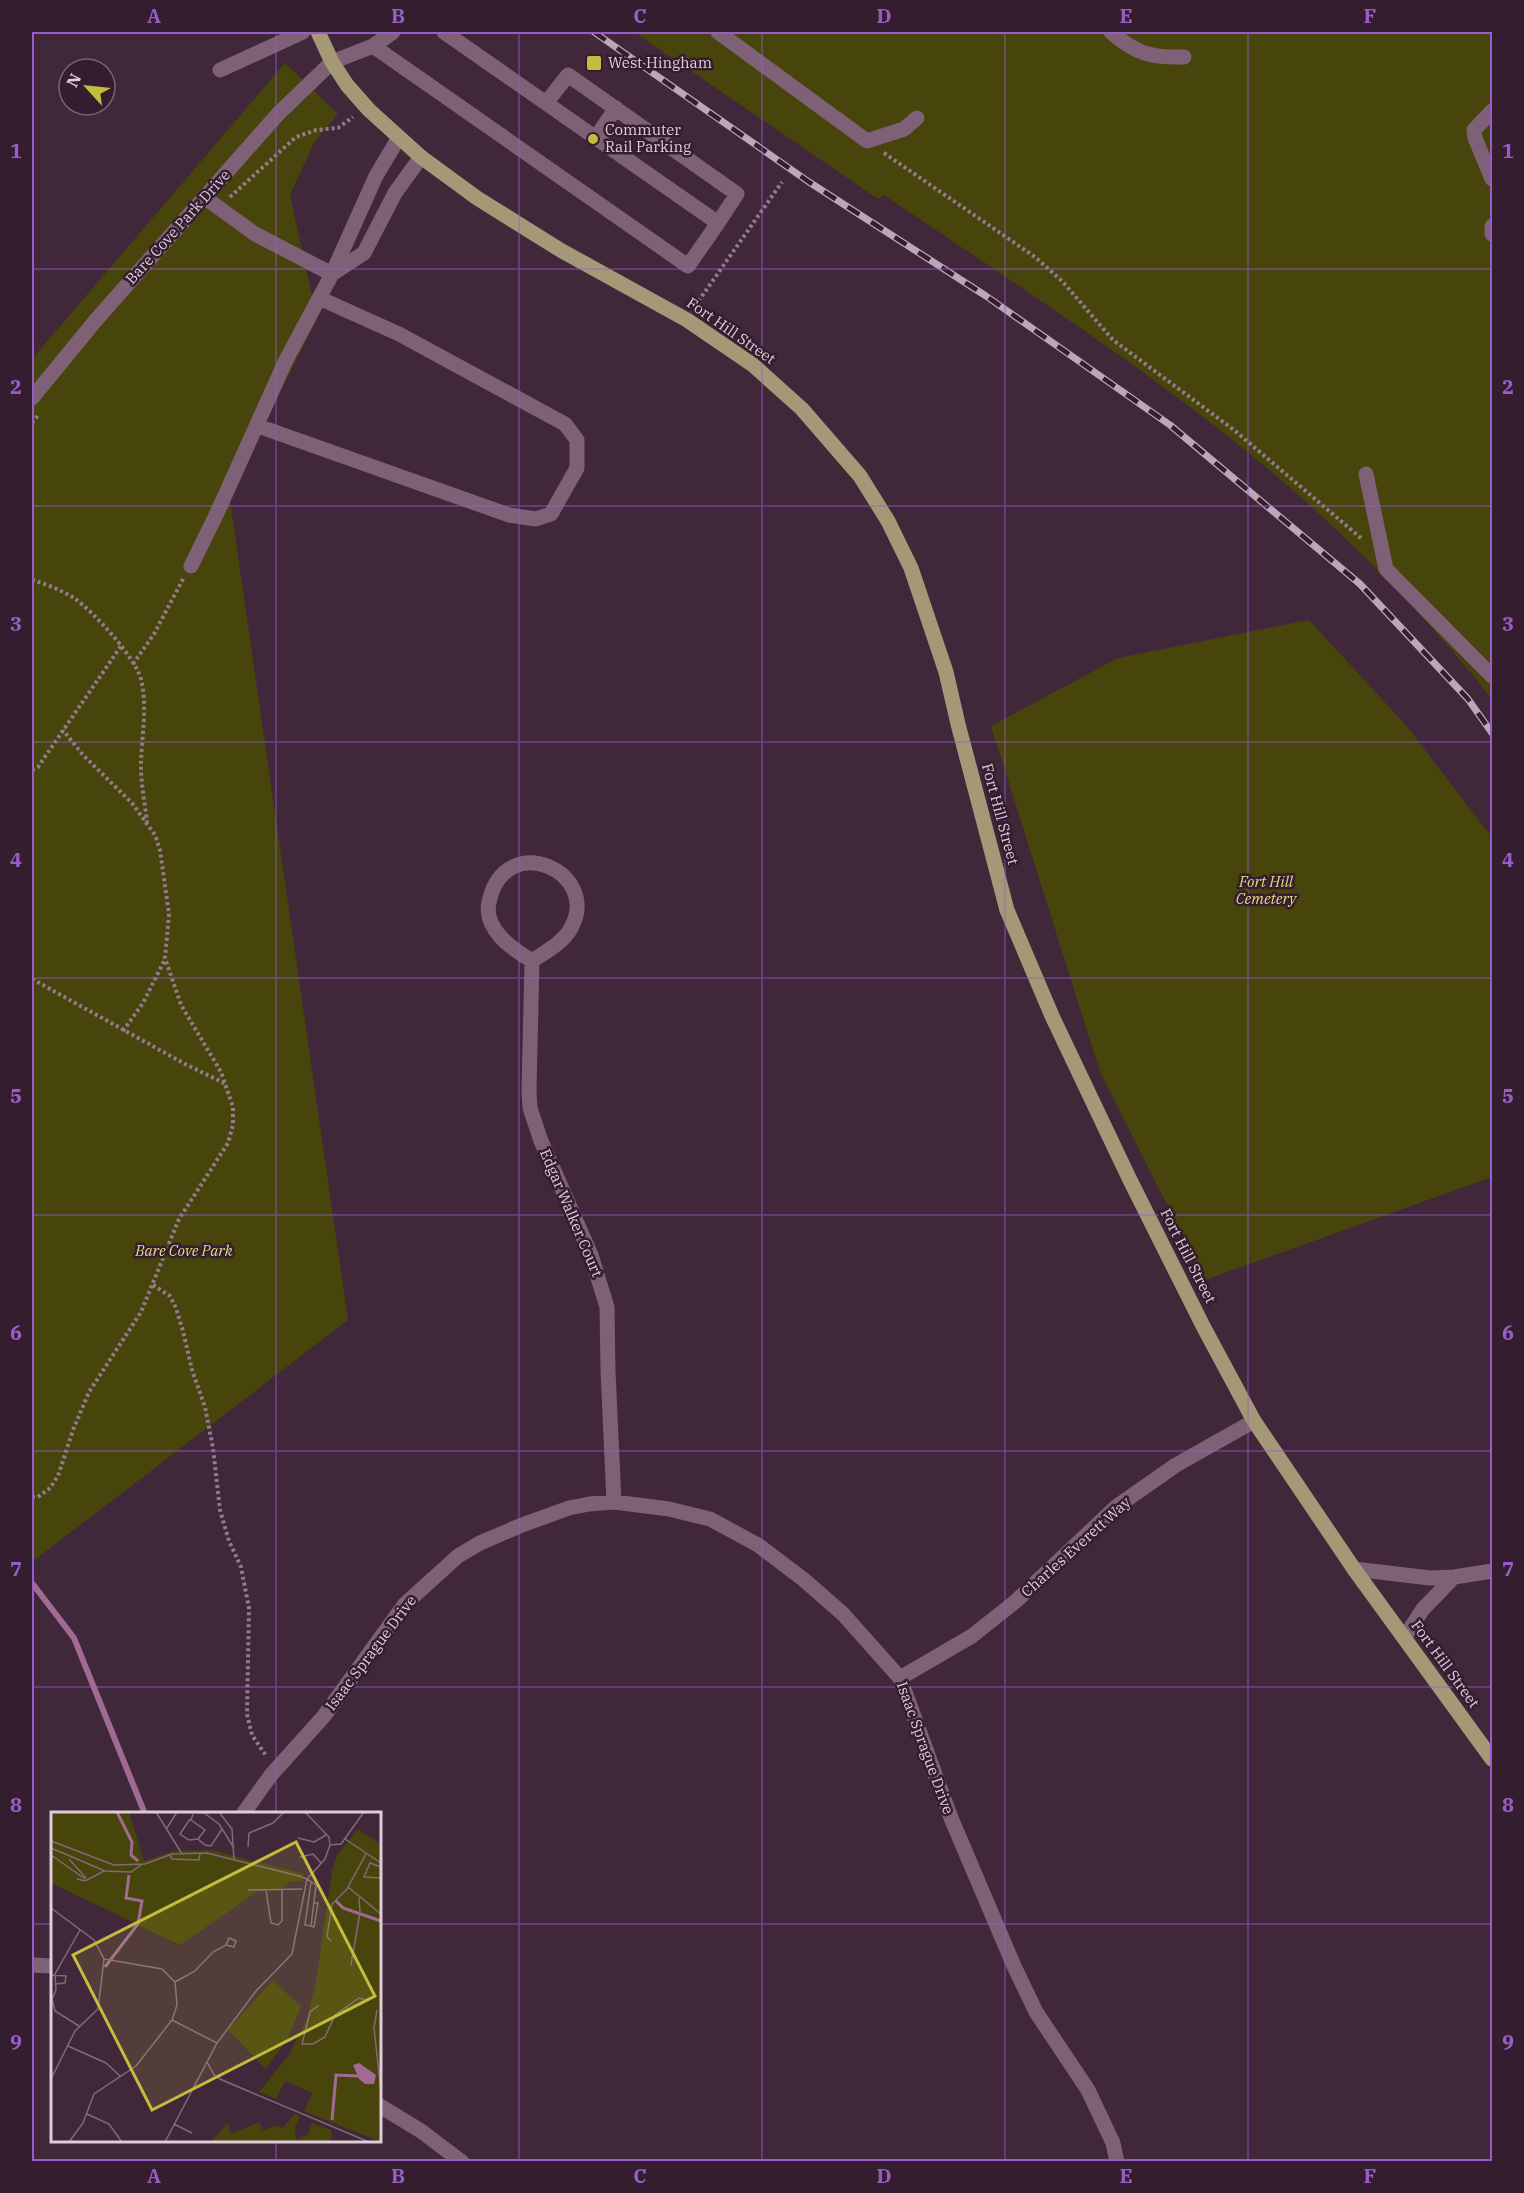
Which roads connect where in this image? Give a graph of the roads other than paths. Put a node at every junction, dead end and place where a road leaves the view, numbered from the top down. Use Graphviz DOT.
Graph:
graph roads {
  1 [pos="303,32"];
  2 [pos="318,32"];
  3 [pos="393,32"];
  4 [pos="444,32"];
  5 [pos="718,32"];
  6 [pos="1111,32"];
  7 [pos="373,46"];
  8 [pos="1184,57"];
  9 [pos="332,62"];
  10 [pos="220,70"];
  11 [pos="546,103"];
  12 [pos="616,108"];
  13 [pos="1492,111"];
  14 [pos="916,118"];
  15 [pos="596,137"];
  16 [pos="398,139"];
  17 [pos="421,157"];
  18 [pos="1492,179"];
  19 [pos="204,197"];
  20 [pos="718,223"];
  21 [pos="1492,226"];
  22 [pos="1492,234"];
  23 [pos="332,274"];
  24 [pos="319,298"];
  25 [pos="32,398"];
  26 [pos="258,426"];
  27 [pos="1366,474"];
  28 [pos="191,566"];
  29 [pos="1492,676"];
  30 [pos="532,961"];
  31 [pos="1254,1421"];
  32 [pos="614,1502"];
  33 [pos="1354,1569"];
  34 [pos="1492,1571"];
  35 [pos="1454,1577"];
  36 [pos="1404,1638"];
  37 [pos="900,1678"];
  38 [pos="1492,1759"];
  39 [pos="245,1812"];
  40 [pos="32,1965"];
  41 [pos="51,1966"];
  42 [pos="381,2107"];
  43 [pos="462,2162"];
  44 [pos="1117,2162"];
  1 -- 10 [label="street"];
  2 -- 9 [label="main road, Fort Hill Street"];
  3 -- 7 [label="street"];
  4 -- 11 [label="street"];
  5 -- 14 [label="street"];
  6 -- 8 [label="street"];
  7 -- 9 [label="street"];
  7 -- 20 [label="street"];
  9 -- 16 [label="main road, Fort Hill Street"];
  9 -- 19 [label="street, Bare Cove Park Drive"];
  11 -- 12 [label="street"];
  11 -- 15 [label="street"];
  12 -- 15 [label="street"];
  12 -- 20 [label="street"];
  13 -- 18 [label="street"];
  15 -- 20 [label="street"];
  16 -- 17 [label="main road, Fort Hill Street"];
  16 -- 23 [label="street"];
  17 -- 23 [label="street"];
  17 -- 31 [label="main road, Fort Hill Street"];
  19 -- 23 [label="street"];
  19 -- 25 [label="street, Bare Cove Park Drive"];
  21 -- 22 [label="street"];
  23 -- 24 [label="street"];
  24 -- 26 [label="street"];
  24 -- 26 [label="street"];
  26 -- 28 [label="street"];
  27 -- 29 [label="street"];
  30 -- 30 [label="street"];
  30 -- 32 [label="street, Edgar Walker Court"];
  31 -- 33 [label="main road, Fort Hill Street"];
  31 -- 37 [label="street, Charles Everett Way"];
  32 -- 37 [label="street, Isaac Sprague Drive"];
  32 -- 39 [label="street, Isaac Sprague Drive"];
  33 -- 35 [label="street"];
  33 -- 36 [label="main road, Fort Hill Street"];
  34 -- 35 [label="street"];
  35 -- 36 [label="street"];
  36 -- 38 [label="main road, Fort Hill Street"];
  37 -- 44 [label="street, Isaac Sprague Drive"];
  40 -- 41 [label="street"];
  42 -- 43 [label="street"];
}
